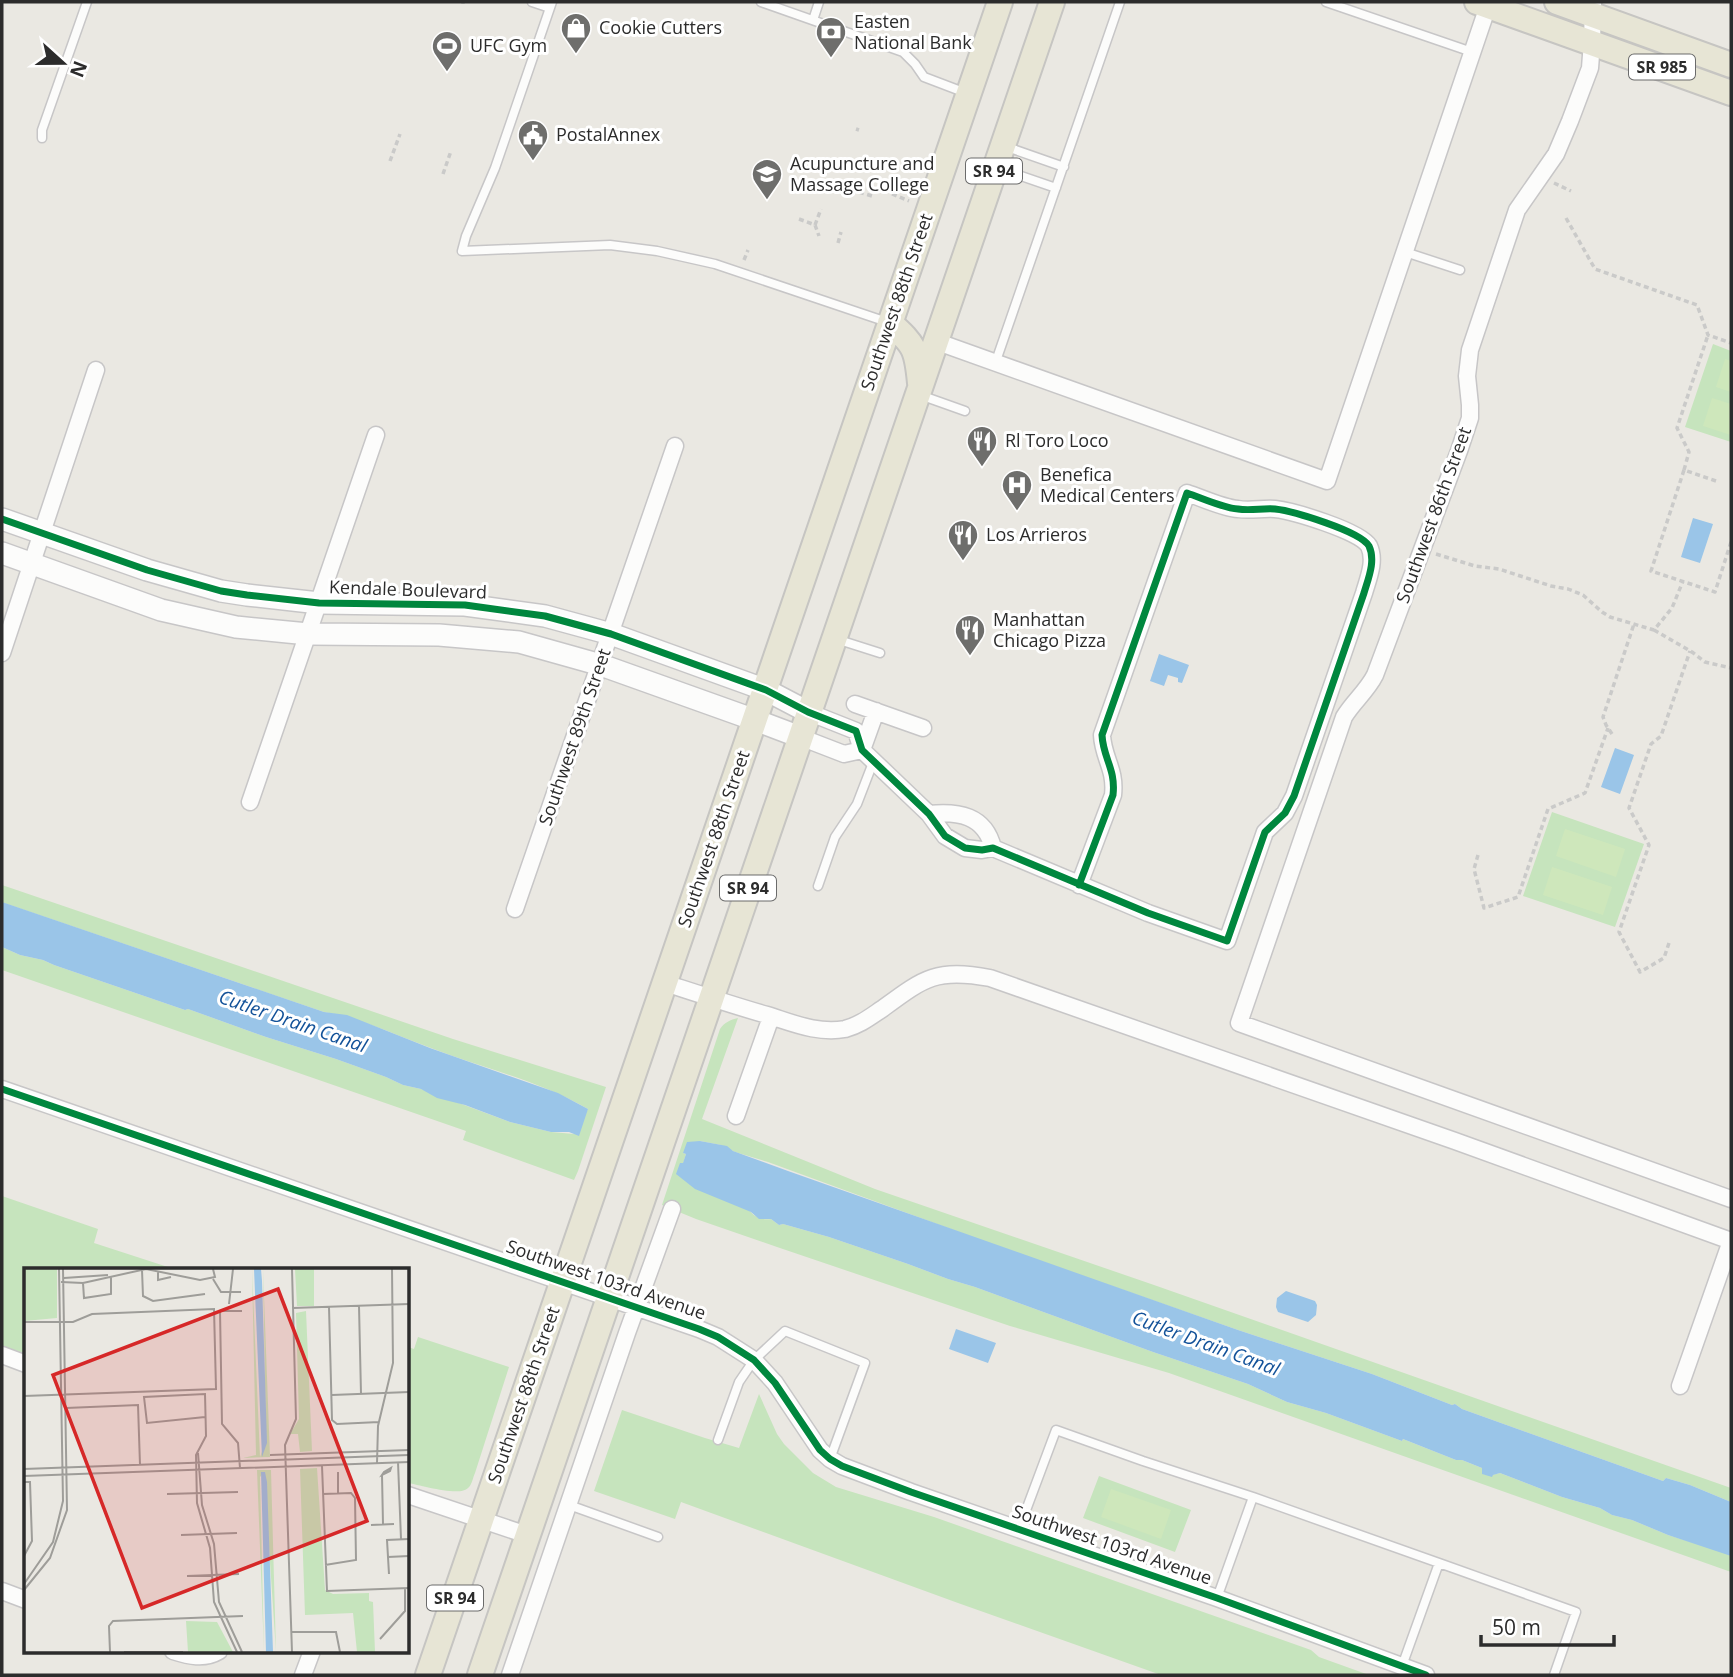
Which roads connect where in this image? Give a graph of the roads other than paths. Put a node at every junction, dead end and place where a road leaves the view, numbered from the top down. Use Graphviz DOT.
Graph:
graph roads {
  1 [pos="87,2"];
  2 [pos="532,2"];
  3 [pos="761,2"];
  4 [pos="819,2"];
  5 [pos="1000,2"];
  6 [pos="1052,2"];
  7 [pos="1120,2"];
  8 [pos="1326,2"];
  9 [pos="1557,2"];
  10 [pos="1483,4"];
  11 [pos="551,5"];
  12 [pos="1592,8"];
  13 [pos="813,20"];
  14 [pos="1592,42"];
  15 [pos="1472,52"];
  16 [pos="1731,65"];
  17 [pos="1731,93"];
  18 [pos="968,94"];
  19 [pos="42,138"];
  20 [pos="999,156"];
  21 [pos="1064,167"];
  22 [pos="1056,188"];
  23 [pos="1405,251"];
  24 [pos="1460,270"];
  25 [pos="890,323"];
  26 [pos="935,341"];
  27 [pos="996,361"];
  28 [pos="96,370"];
  29 [pos="919,389"];
  30 [pos="965,411"];
  31 [pos="376,435"];
  32 [pos="675,446"];
  33 [pos="2,519"];
  34 [pos="41,533"];
  35 [pos="2,553"];
  36 [pos="31,563"];
  37 [pos="319,603"];
  38 [pos="308,634"];
  39 [pos="611,634"];
  40 [pos="834,638"];
  41 [pos="2,653"];
  42 [pos="880,653"];
  43 [pos="601,664"];
  44 [pos="765,690"];
  45 [pos="855,704"];
  46 [pos="876,711"];
  47 [pos="808,712"];
  48 [pos="755,720"];
  49 [pos="923,728"];
  50 [pos="800,737"];
  51 [pos="868,755"];
  52 [pos="250,802"];
  53 [pos="929,814"];
  54 [pos="993,848"];
  55 [pos="1079,885"];
  56 [pos="818,886"];
  57 [pos="516,909"];
  58 [pos="665,983"];
  59 [pos="710,998"];
  60 [pos="771,1017"];
  61 [pos="2,1089"];
  62 [pos="736,1116"];
  63 [pos="1731,1199"];
  64 [pos="672,1209"];
  65 [pos="562,1281"];
  66 [pos="609,1297"];
  67 [pos="637,1306"];
  68 [pos="2,1355"];
  69 [pos="754,1360"];
  70 [pos="24,1363"];
  71 [pos="1680,1386"];
  72 [pos="718,1440"];
  73 [pos="830,1459"];
  74 [pos="410,1496"];
  75 [pos="1253,1497"];
  76 [pos="569,1506"];
  77 [pos="481,1520"];
  78 [pos="1019,1529"];
  79 [pos="527,1535"];
  80 [pos="658,1537"];
  81 [pos="1439,1563"];
  82 [pos="2,1591"];
  83 [pos="1217,1598"];
  84 [pos="24,1599"];
  85 [pos="177,1652"];
  86 [pos="217,1652"];
  87 [pos="312,1652"];
  88 [pos="1402,1666"];
  89 [pos="303,1675"];
  90 [pos="428,1675"];
  91 [pos="480,1675"];
  92 [pos="510,1675"];
  93 [pos="1426,1675"];
  94 [pos="1554,1675"];
  1 -- 19 [label="lane"];
  2 -- 11 [label="lane"];
  3 -- 13 [label="lane"];
  4 -- 13 [label="lane"];
  5 -- 18 [label="main road, Southwest 88th Street / SR 94"];
  6 -- 20 [label="main road, SR 94"];
  7 -- 21 [label="lane"];
  8 -- 15 [label="lane"];
  9 -- 12 [label="main road, SR 985"];
  10 -- 14 [label="main road, SR 985"];
  10 -- 15 [label="street"];
  11 -- 25 [label="lane"];
  12 -- 14 [label="street, Southwest 86th Street"];
  12 -- 16 [label="main road, SR 985"];
  13 -- 18 [label="lane"];
  14 -- 17 [label="main road, SR 985"];
  14 -- 63 [label="street, Southwest 86th Street"];
  15 -- 23 [label="street"];
  18 -- 25 [label="main road, Southwest 88th Street / SR 94"];
  20 -- 21 [label="lane"];
  20 -- 22 [label="lane"];
  20 -- 26 [label="main road, SR 94"];
  21 -- 22 [label="lane"];
  22 -- 27 [label="lane"];
  23 -- 24 [label="lane"];
  23 -- 27 [label="street"];
  25 -- 29 [label="main road"];
  25 -- 44 [label="main road, Southwest 88th Street / SR 94"];
  26 -- 27 [label="street"];
  26 -- 29 [label="main road, SR 94"];
  28 -- 34 [label="street"];
  29 -- 30 [label="lane"];
  29 -- 40 [label="main road, SR 94"];
  31 -- 37 [label="street"];
  32 -- 39 [label="street, Southwest 89th Street"];
  33 -- 34 [label="street, Kendale Boulevard"];
  34 -- 36 [label="street"];
  34 -- 37 [label="street, Kendale Boulevard"];
  35 -- 36 [label="street"];
  36 -- 38 [label="street"];
  36 -- 41 [label="street"];
  37 -- 38 [label="street"];
  37 -- 39 [label="street, Kendale Boulevard"];
  38 -- 43 [label="street"];
  38 -- 52 [label="street"];
  39 -- 43 [label="street, Southwest 89th Street"];
  39 -- 44 [label="street, Kendale Boulevard"];
  40 -- 42 [label="lane"];
  40 -- 47 [label="main road, SR 94"];
  43 -- 48 [label="street"];
  43 -- 57 [label="street, Southwest 89th Street"];
  44 -- 47 [label="street, Kendale Boulevard"];
  44 -- 48 [label="main road, Southwest 88th Street / SR 94"];
  45 -- 46 [label="street"];
  46 -- 49 [label="street"];
  46 -- 51 [label="street"];
  47 -- 50 [label="main road, SR 94"];
  47 -- 51 [label="street"];
  48 -- 50 [label="street"];
  48 -- 58 [label="main road, Southwest 88th Street / SR 94"];
  50 -- 51 [label="street"];
  50 -- 59 [label="main road, SR 94"];
  51 -- 53 [label="street"];
  51 -- 56 [label="lane"];
  53 -- 54 [label="street"];
  53 -- 54 [label="street"];
  54 -- 55 [label="street"];
  55 -- 55 [label="street"];
  58 -- 59 [label="street"];
  58 -- 65 [label="main road, Southwest 88th Street / SR 94"];
  59 -- 60 [label="street"];
  59 -- 66 [label="main road, SR 94"];
  60 -- 62 [label="street"];
  60 -- 71 [label="street"];
  61 -- 65 [label="street, Southwest 103rd Avenue"];
  64 -- 67 [label="street"];
  65 -- 66 [label="street, Southwest 103rd Avenue"];
  65 -- 77 [label="main road, Southwest 88th Street / SR 94"];
  66 -- 67 [label="street, Southwest 103rd Avenue"];
  66 -- 79 [label="main road, SR 94"];
  67 -- 69 [label="street, Southwest 103rd Avenue"];
  67 -- 76 [label="street"];
  68 -- 70 [label="street"];
  69 -- 72 [label="lane"];
  69 -- 73 [label="street, Southwest 103rd Avenue"];
  69 -- 73 [label="lane"];
  73 -- 78 [label="street, Southwest 103rd Avenue"];
  74 -- 77 [label="street"];
  75 -- 78 [label="lane"];
  75 -- 81 [label="lane"];
  75 -- 83 [label="lane"];
  76 -- 80 [label="lane"];
  76 -- 92 [label="street"];
  77 -- 79 [label="street"];
  77 -- 90 [label="main road, Southwest 88th Street / SR 94"];
  78 -- 83 [label="street, Southwest 103rd Avenue"];
  79 -- 91 [label="main road, SR 94"];
  81 -- 88 [label="lane"];
  81 -- 94 [label="lane"];
  82 -- 84 [label="street"];
  83 -- 88 [label="street, Southwest 103rd Avenue"];
  85 -- 86 [label="street"];
  87 -- 89 [label="street"];
  88 -- 93 [label="street, Southwest 103rd Avenue"];
}
